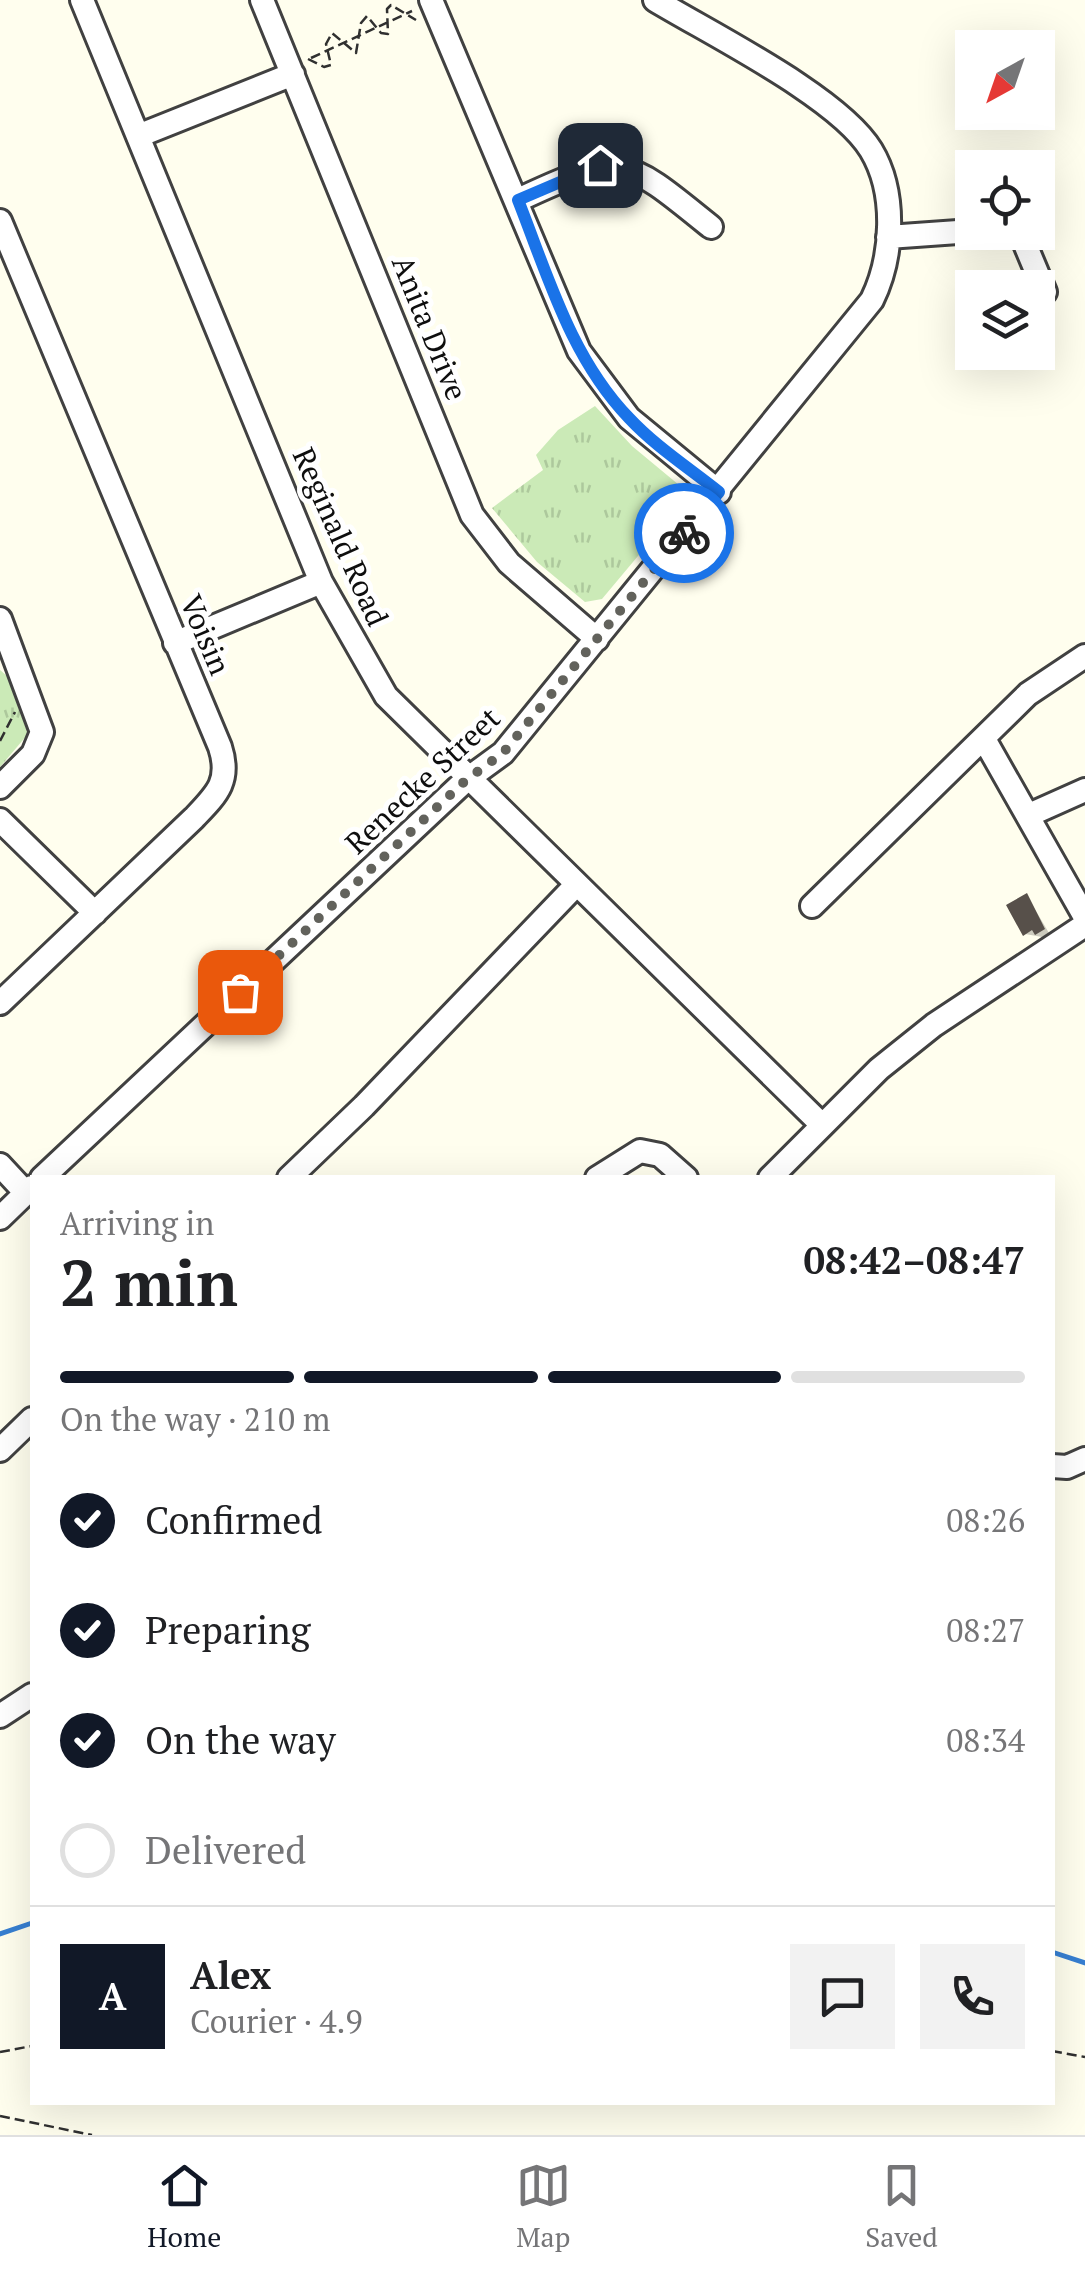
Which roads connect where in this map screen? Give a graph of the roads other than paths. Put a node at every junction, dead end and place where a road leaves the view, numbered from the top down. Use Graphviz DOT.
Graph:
graph roads {
  1 [pos="82,0"];
  2 [pos="262,0"];
  3 [pos="656,0"];
  4 [pos="433,4"];
  5 [pos="298,66"];
  6 [pos="138,136"];
  7 [pos="518,200"];
  8 [pos="0,221"];
  9 [pos="711,227"];
  10 [pos="955,232"];
  11 [pos="888,237"];
  12 [pos="719,492"];
  13 [pos="320,582"];
  14 [pos="0,620"];
  15 [pos="596,639"];
  16 [pos="175,643"];
  17 [pos="1085,656"];
  18 [pos="984,739"];
  19 [pos="466,780"];
  20 [pos="0,787"];
  21 [pos="1085,790"];
  22 [pos="1029,815"];
  23 [pos="0,820"];
  24 [pos="576,884"];
  25 [pos="812,906"];
  26 [pos="96,913"];
  27 [pos="1085,917"];
  28 [pos="1085,926"];
  29 [pos="0,1003"];
  30 [pos="821,1124"];
  31 [pos="0,1165"];
  32 [pos="46,1175"];
  33 [pos="292,1175"];
  34 [pos="601,1175"];
  35 [pos="683,1175"];
  36 [pos="773,1175"];
  37 [pos="30,1184"];
  38 [pos="30,1190"];
  39 [pos="0,1218"];
  40 [pos="30,1422"];
  41 [pos="0,1450"];
  42 [pos="1085,1459"];
  43 [pos="1055,1466"];
  44 [pos="30,1697"];
  45 [pos="0,1716"];
  1 -- 6 [label="street, Reginald Road"];
  2 -- 5 [label="street, Anita Drive"];
  3 -- 11 [label="street, Renecke Street"];
  4 -- 7 [label="street"];
  5 -- 6 [label="street"];
  5 -- 15 [label="street, Anita Drive"];
  6 -- 13 [label="street, Reginald Road"];
  7 -- 9 [label="street"];
  7 -- 12 [label="street"];
  8 -- 16 [label="street, Voisin"];
  10 -- 11 [label="street"];
  11 -- 12 [label="street, Renecke Street"];
  12 -- 15 [label="street, Renecke Street"];
  13 -- 16 [label="street"];
  13 -- 19 [label="street, Reginald Road"];
  14 -- 20 [label="street"];
  15 -- 19 [label="street, Renecke Street"];
  16 -- 26 [label="street, Voisin"];
  17 -- 18 [label="street"];
  18 -- 22 [label="street"];
  18 -- 25 [label="street"];
  19 -- 24 [label="street, Reginald Road"];
  19 -- 32 [label="street, Renecke Street"];
  21 -- 22 [label="street"];
  22 -- 27 [label="street"];
  23 -- 26 [label="street"];
  24 -- 30 [label="street, Reginald Road"];
  24 -- 33 [label="street"];
  26 -- 29 [label="street, Voisin"];
  28 -- 30 [label="street"];
  30 -- 36 [label="street"];
  31 -- 37 [label="street"];
  34 -- 35 [label="street"];
  38 -- 39 [label="street, Renecke Street"];
  40 -- 41 [label="street"];
  42 -- 43 [label="street"];
  44 -- 45 [label="street"];
}
